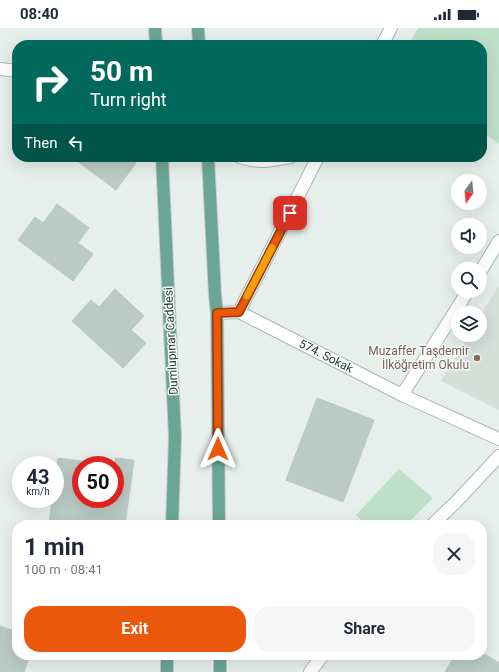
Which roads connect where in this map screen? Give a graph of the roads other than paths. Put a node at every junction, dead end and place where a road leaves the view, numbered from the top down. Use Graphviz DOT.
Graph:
graph roads {
  1 [pos="155,28"];
  2 [pos="198,28"];
  3 [pos="391,28"];
  4 [pos="156,40"];
  5 [pos="199,40"];
  6 [pos="385,40"];
  7 [pos="0,69"];
  8 [pos="12,70"];
  9 [pos="162,162"];
  10 [pos="208,162"];
  11 [pos="315,162"];
  12 [pos="499,241"];
  13 [pos="486,262"];
  14 [pos="464,298"];
  15 [pos="239,312"];
  16 [pos="217,313"];
  17 [pos="402,395"];
  18 [pos="499,440"];
  19 [pos="499,456"];
  20 [pos="172,520"];
  21 [pos="219,520"];
  22 [pos="437,520"];
  23 [pos="167,660"];
  24 [pos="220,660"];
  25 [pos="319,660"];
  26 [pos="167,672"];
  27 [pos="220,672"];
  28 [pos="310,672"];
  1 -- 4 [label="main road"];
  2 -- 5 [label="main road"];
  3 -- 6 [label="street"];
  7 -- 8 [label="street"];
  9 -- 20 [label="main road, Dumlupınar Caddesi"];
  10 -- 16 [label="main road"];
  11 -- 15 [label="street"];
  12 -- 13 [label="street"];
  14 -- 17 [label="street"];
  15 -- 16 [label="street"];
  15 -- 17 [label="street, 574. Sokak"];
  16 -- 21 [label="main road"];
  17 -- 18 [label="street, 574. Sokak"];
  19 -- 22 [label="street"];
  23 -- 26 [label="main road"];
  24 -- 27 [label="main road"];
  25 -- 28 [label="street"];
}
